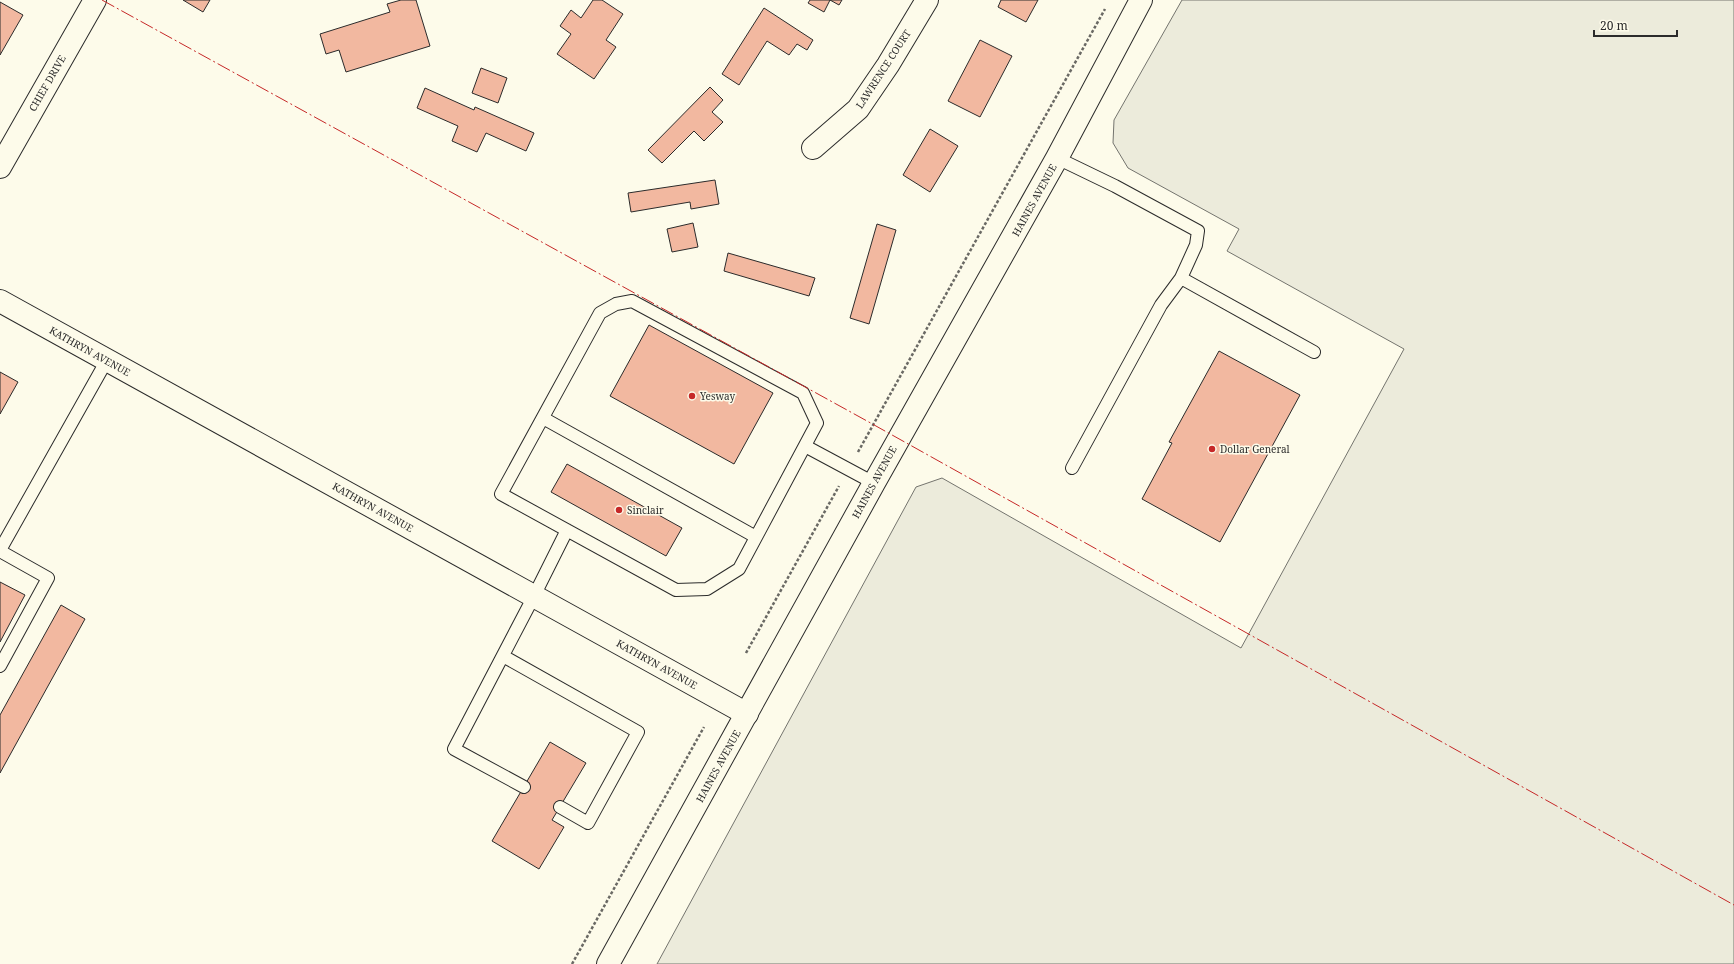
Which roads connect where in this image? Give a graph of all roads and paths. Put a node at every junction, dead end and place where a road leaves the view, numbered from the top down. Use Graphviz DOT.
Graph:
graph roads {
  1 [pos="95,0"];
  2 [pos="927,0"];
  3 [pos="1141,0"];
  4 [pos="1106,7"];
  5 [pos="813,148"];
  6 [pos="1057,158"];
  7 [pos="0,167"];
  8 [pos="1181,278"];
  9 [pos="0,301"];
  10 [pos="1314,352"];
  11 [pos="107,360"];
  12 [pos="543,418"];
  13 [pos="805,446"];
  14 [pos="1072,468"];
  15 [pos="848,469"];
  16 [pos="874,483"];
  17 [pos="567,530"];
  18 [pos="756,537"];
  19 [pos="0,551"];
  20 [pos="534,596"];
  21 [pos="746,653"];
  22 [pos="503,656"];
  23 [pos="0,666"];
  24 [pos="747,714"];
  25 [pos="704,727"];
  26 [pos="524,787"];
  27 [pos="560,807"];
  28 [pos="572,964"];
  29 [pos="608,964"];
  1 -- 7 [label="street, CHIEF DRIVE"];
  2 -- 5 [label="street, LAWRENCE COURT"];
  3 -- 6 [label="street, HAINES AVENUE"];
  4 -- 15 [label="path"];
  6 -- 8 [label="lane"];
  6 -- 16 [label="street, HAINES AVENUE"];
  8 -- 10 [label="lane"];
  8 -- 14 [label="lane"];
  9 -- 11 [label="street, KATHRYN AVENUE"];
  11 -- 19 [label="lane"];
  11 -- 20 [label="street, KATHRYN AVENUE"];
  12 -- 13 [label="lane"];
  12 -- 17 [label="lane"];
  12 -- 18 [label="lane"];
  13 -- 15 [label="lane"];
  13 -- 18 [label="lane"];
  15 -- 16 [label="lane"];
  15 -- 21 [label="path"];
  16 -- 24 [label="street, HAINES AVENUE"];
  17 -- 18 [label="lane"];
  17 -- 20 [label="lane"];
  19 -- 23 [label="lane"];
  20 -- 22 [label="lane"];
  20 -- 24 [label="street, KATHRYN AVENUE"];
  22 -- 26 [label="lane"];
  22 -- 27 [label="lane"];
  24 -- 29 [label="street, HAINES AVENUE"];
  25 -- 28 [label="path"];
}
